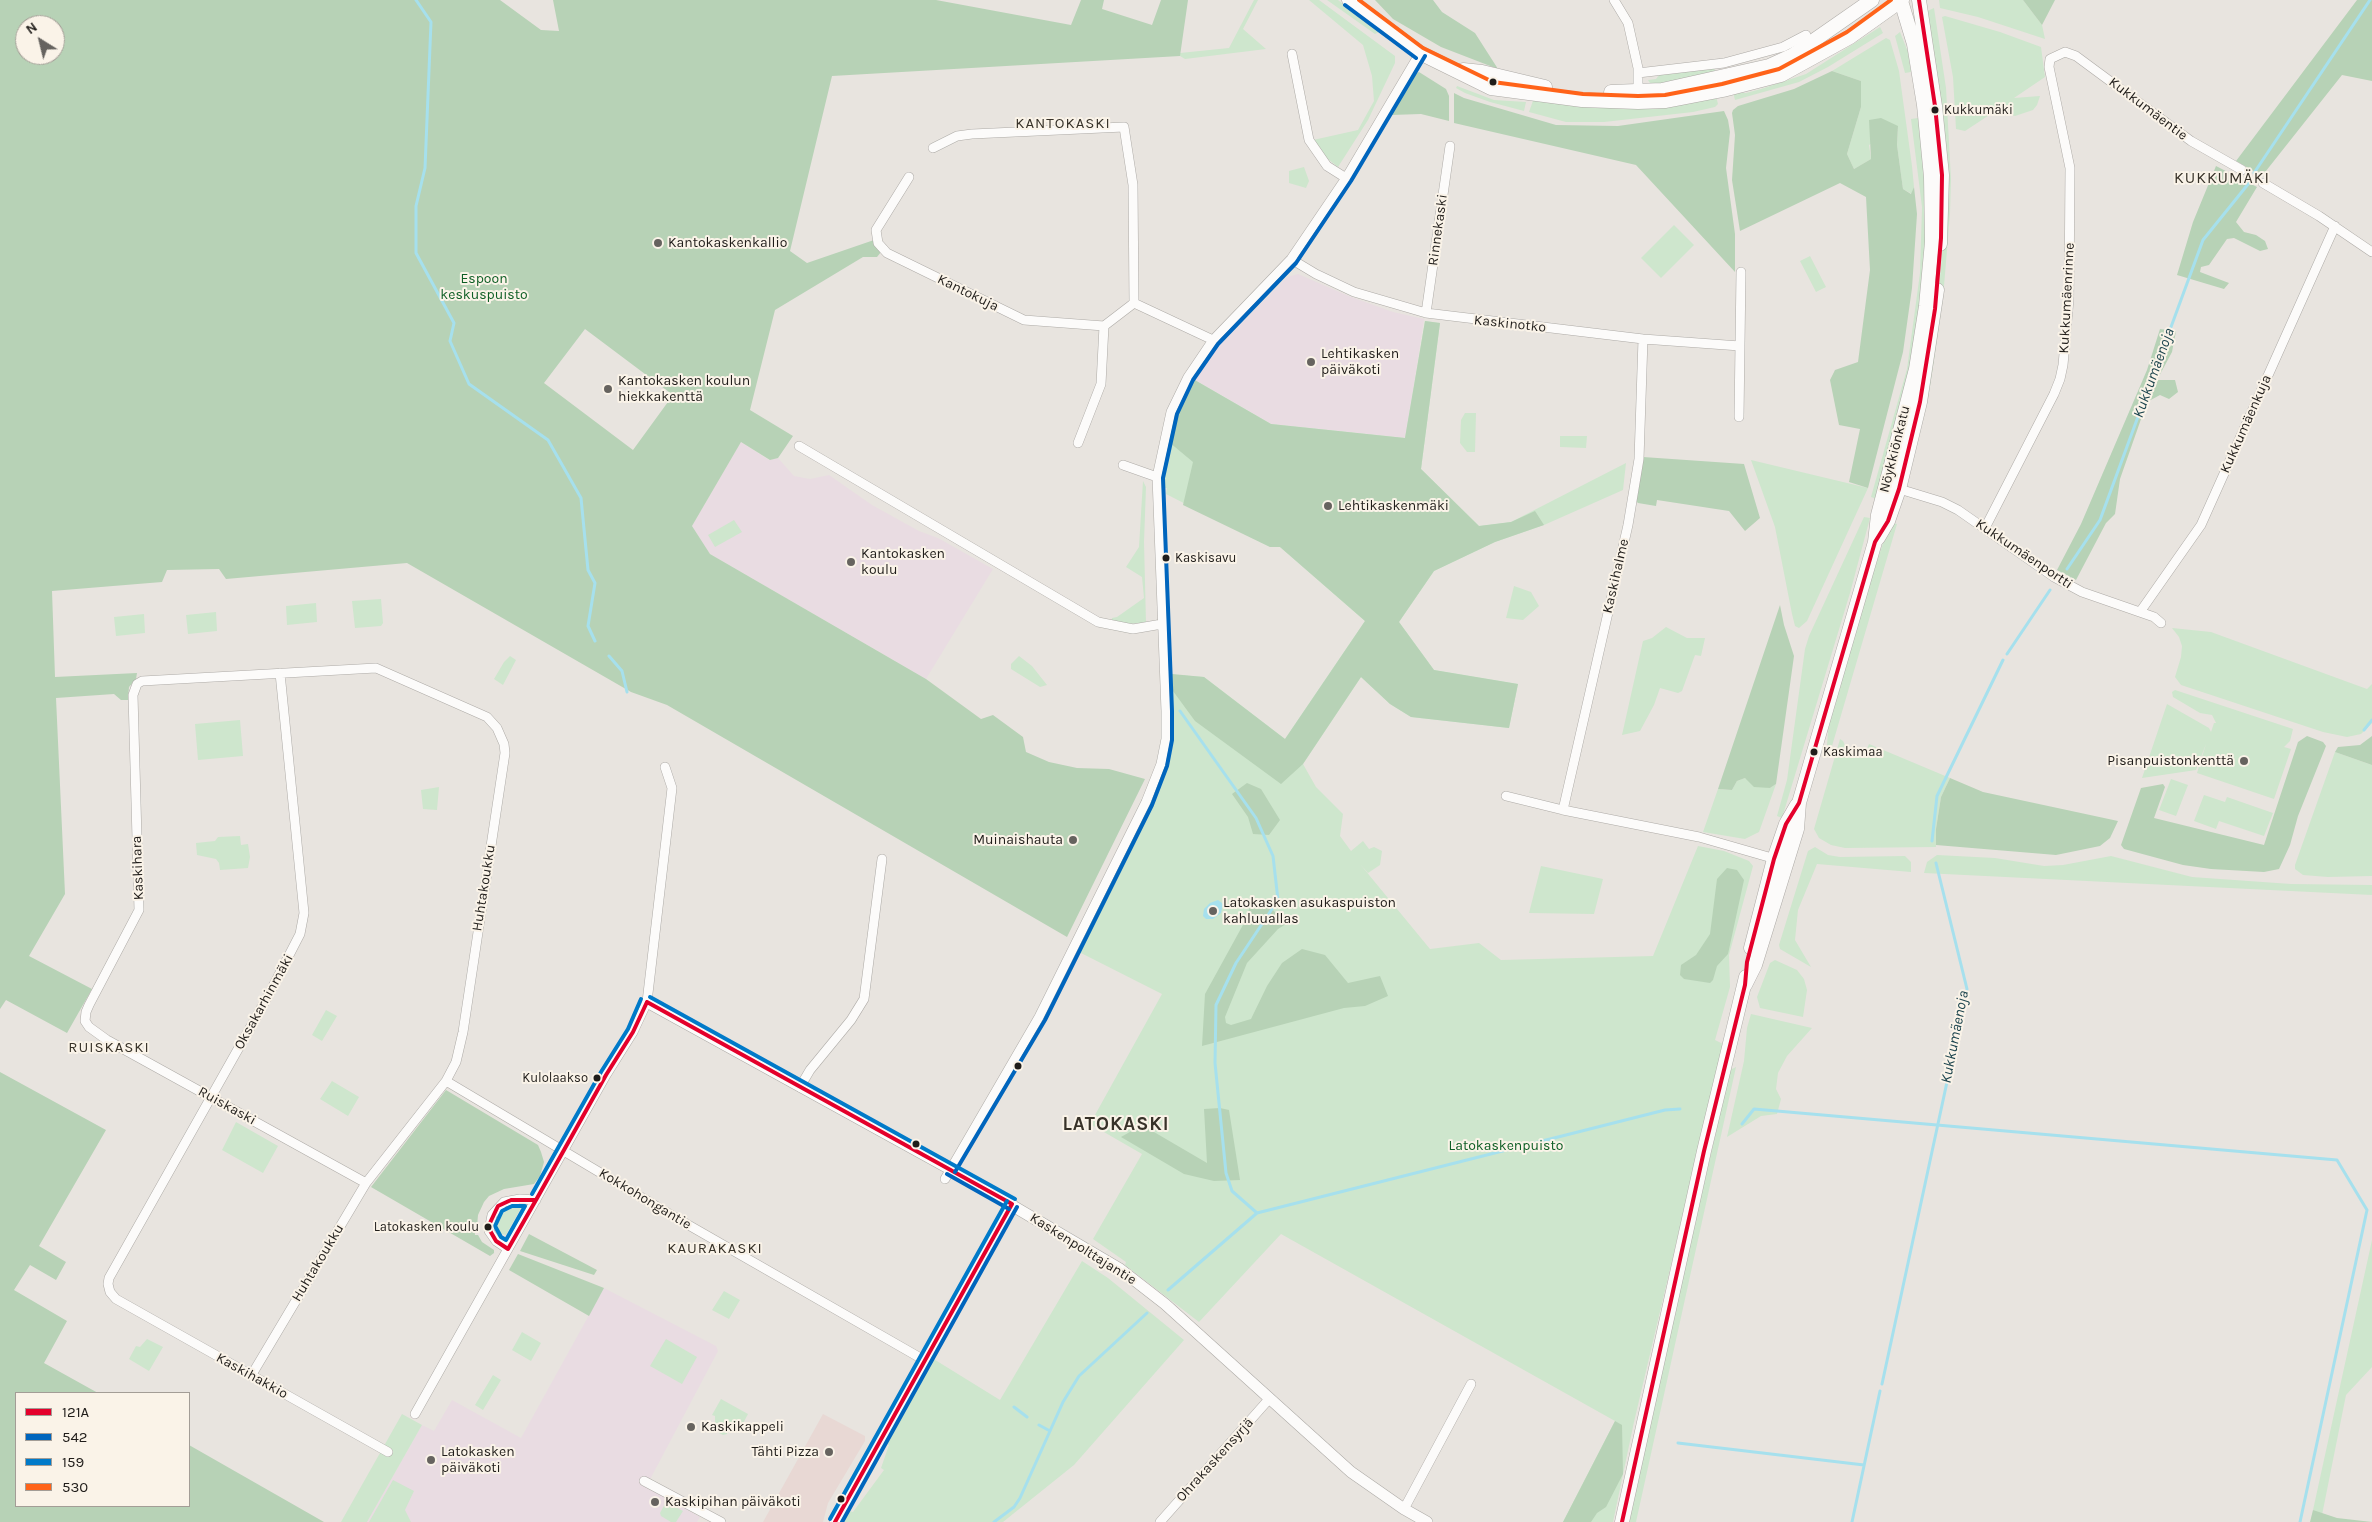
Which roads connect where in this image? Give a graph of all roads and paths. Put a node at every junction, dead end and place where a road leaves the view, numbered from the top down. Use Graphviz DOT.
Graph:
graph roads {
  1 [pos="1349,0"];
  2 [pos="1614,0"];
  3 [pos="1872,0"];
  4 [pos="1901,0"];
  5 [pos="1919,0"];
  6 [pos="1806,35"];
  7 [pos="1420,53"];
  8 [pos="1292,54"];
  9 [pos="2055,55"];
  10 [pos="1638,72"];
  11 [pos="1638,97"];
  12 [pos="1450,146"];
  13 [pos="933,148"];
  14 [pos="2242,170"];
  15 [pos="909,177"];
  16 [pos="1346,178"];
  17 [pos="2263,183"];
  18 [pos="2334,226"];
  19 [pos="2372,252"];
  20 [pos="1291,259"];
  21 [pos="1741,272"];
  22 [pos="1134,303"];
  23 [pos="1426,313"];
  24 [pos="1104,326"];
  25 [pos="1643,338"];
  26 [pos="1213,340"];
  27 [pos="1740,346"];
  28 [pos="1740,417"];
  29 [pos="1078,443"];
  30 [pos="799,446"];
  31 [pos="1123,465"];
  32 [pos="1157,477"];
  33 [pos="1892,487"];
  34 [pos="1986,528"];
  35 [pos="2140,612"];
  36 [pos="2160,623"];
  37 [pos="1162,624"];
  38 [pos="280,673"];
  39 [pos="133,695"];
  40 [pos="665,767"];
  41 [pos="1506,796"];
  42 [pos="1563,810"];
  43 [pos="882,859"];
  44 [pos="1780,860"];
  45 [pos="647,1002"];
  46 [pos="89,1028"];
  47 [pos="446,1081"];
  48 [pos="800,1087"];
  49 [pos="211,1097"];
  50 [pos="564,1151"];
  51 [pos="947,1174"];
  52 [pos="366,1183"];
  53 [pos="536,1200"];
  54 [pos="1012,1204"];
  55 [pos="508,1249"];
  56 [pos="116,1299"];
  57 [pos="924,1360"];
  58 [pos="251,1376"];
  59 [pos="1471,1384"];
  60 [pos="1270,1398"];
  61 [pos="415,1414"];
  62 [pos="388,1452"];
  63 [pos="644,1481"];
  64 [pos="1404,1509"];
  65 [pos="721,1522"];
  66 [pos="835,1522"];
  67 [pos="1160,1522"];
  68 [pos="1427,1522"];
  69 [pos="1622,1522"];
  1 -- 7 [label="main road"];
  2 -- 10 [label="street"];
  3 -- 11 [label="main road"];
  4 -- 11 [label="main road"];
  4 -- 33 [label="main road, Nöykkiönkatu"];
  5 -- 33 [label="main road, Nöykkiönkatu"];
  6 -- 10 [label="street"];
  7 -- 11 [label="main road"];
  7 -- 16 [label="street"];
  8 -- 16 [label="street"];
  9 -- 14 [label="street, Kukkumäentie"];
  9 -- 34 [label="street, Kukkumäenrinne"];
  10 -- 11 [label="street"];
  12 -- 23 [label="street, Rinnekaski"];
  13 -- 22 [label="street"];
  15 -- 24 [label="street, Kantokuja"];
  16 -- 20 [label="street"];
  17 -- 18 [label="street"];
  18 -- 19 [label="street"];
  18 -- 35 [label="street, Kukkumäenkuja"];
  20 -- 23 [label="street, Kaskinotko"];
  20 -- 26 [label="street"];
  21 -- 27 [label="street"];
  22 -- 24 [label="street"];
  22 -- 26 [label="street"];
  23 -- 25 [label="street, Kaskinotko"];
  24 -- 29 [label="street"];
  25 -- 27 [label="street, Kaskinotko"];
  25 -- 42 [label="street, Kaskihalme"];
  26 -- 32 [label="street"];
  27 -- 28 [label="street"];
  30 -- 37 [label="street"];
  31 -- 32 [label="street"];
  32 -- 37 [label="street"];
  33 -- 34 [label="street, Kukkumäenportti"];
  33 -- 44 [label="main road, Nöykkiönkatu"];
  34 -- 35 [label="street, Kukkumäenportti"];
  35 -- 36 [label="street, Kukkumäenportti"];
  37 -- 51 [label="street"];
  38 -- 39 [label="street, Huhtakoukku"];
  38 -- 47 [label="street, Huhtakoukku"];
  38 -- 49 [label="street, Oksakarhinmäki"];
  39 -- 46 [label="street, Kaskihara"];
  40 -- 45 [label="street"];
  41 -- 42 [label="street"];
  42 -- 44 [label="street"];
  43 -- 48 [label="street"];
  44 -- 69 [label="main road, Nöykkiönkatu"];
  45 -- 48 [label="street, Kaskenpolttajantie"];
  45 -- 50 [label="street"];
  46 -- 49 [label="street, Ruiskaski"];
  47 -- 50 [label="street, Kokkohongantie"];
  47 -- 52 [label="street, Huhtakoukku"];
  48 -- 51 [label="street, Kaskenpolttajantie"];
  49 -- 52 [label="street, Ruiskaski"];
  49 -- 56 [label="street, Oksakarhinmäki"];
  50 -- 53 [label="street"];
  50 -- 57 [label="street, Kokkohongantie"];
  51 -- 54 [label="street, Kaskenpolttajantie"];
  52 -- 58 [label="street, Huhtakoukku"];
  53 -- 55 [label="street"];
  53 -- 55 [label="street"];
  54 -- 57 [label="street"];
  54 -- 60 [label="street, Kaskenpolttajantie"];
  55 -- 61 [label="street"];
  56 -- 58 [label="street, Kaskihakkio"];
  57 -- 66 [label="street"];
  58 -- 62 [label="street, Kaskihakkio"];
  59 -- 64 [label="street"];
  60 -- 64 [label="street, Kaskenpolttajantie"];
  60 -- 67 [label="street, Ohrakaskensyrjä"];
  63 -- 65 [label="street"];
  64 -- 68 [label="street, Kaskenpolttajantie"];
}
